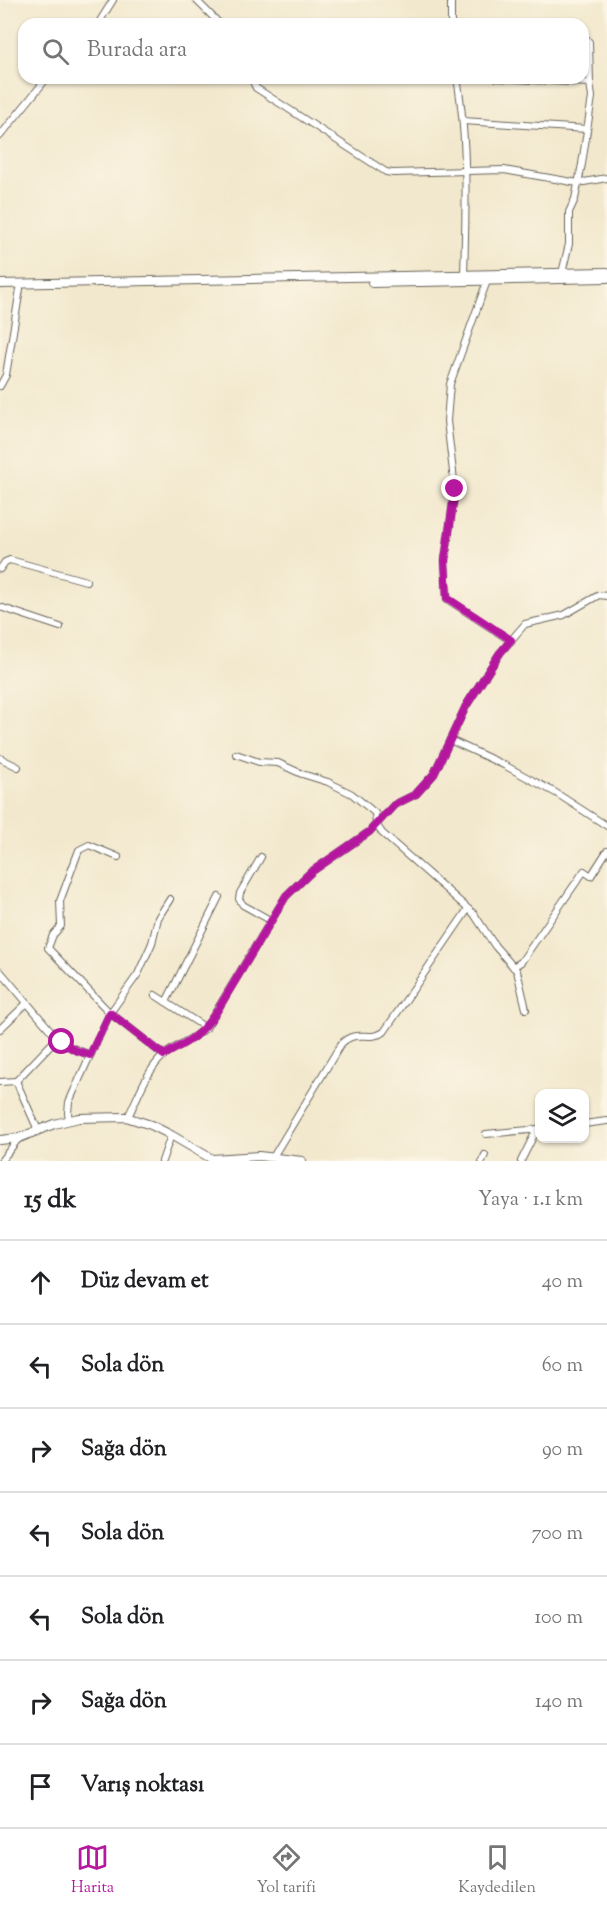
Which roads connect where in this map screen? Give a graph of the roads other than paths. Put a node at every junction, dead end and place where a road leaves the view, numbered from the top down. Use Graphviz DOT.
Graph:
graph roads {
  1 [pos="113,0"];
  2 [pos="195,0"];
  3 [pos="452,2"];
  4 [pos="102,18"];
  5 [pos="214,18"];
  6 [pos="451,18"];
  7 [pos="589,42"];
  8 [pos="590,83"];
  9 [pos="42,84"];
  10 [pos="254,84"];
  11 [pos="458,84"];
  12 [pos="462,121"];
  13 [pos="587,129"];
  14 [pos="0,136"];
  15 [pos="464,172"];
  16 [pos="607,178"];
  17 [pos="578,183"];
  18 [pos="607,272"];
  19 [pos="562,273"];
  20 [pos="464,278"];
  21 [pos="607,279"];
  22 [pos="488,281"];
  23 [pos="0,284"];
  24 [pos="20,289"];
  25 [pos="0,290"];
  26 [pos="0,386"];
  27 [pos="0,568"];
  28 [pos="86,581"];
  29 [pos="607,596"];
  30 [pos="0,607"];
  31 [pos="60,627"];
  32 [pos="511,640"];
  33 [pos="450,740"];
  34 [pos="236,754"];
  35 [pos="0,758"];
  36 [pos="18,767"];
  37 [pos="376,824"];
  38 [pos="607,826"];
  39 [pos="607,851"];
  40 [pos="118,857"];
  41 [pos="261,857"];
  42 [pos="219,897"];
  43 [pos="170,899"];
  44 [pos="468,909"];
  45 [pos="270,920"];
  46 [pos="513,967"];
  47 [pos="0,972"];
  48 [pos="155,995"];
  49 [pos="166,1002"];
  50 [pos="26,1004"];
  51 [pos="526,1009"];
  52 [pos="110,1013"];
  53 [pos="206,1028"];
  54 [pos="0,1029"];
  55 [pos="57,1038"];
  56 [pos="90,1055"];
  57 [pos="164,1055"];
  58 [pos="16,1081"];
  59 [pos="0,1082"];
  60 [pos="128,1118"];
  61 [pos="69,1120"];
  62 [pos="607,1121"];
  63 [pos="589,1123"];
  64 [pos="535,1129"];
  65 [pos="38,1130"];
  66 [pos="486,1134"];
  67 [pos="171,1135"];
  68 [pos="535,1135"];
  69 [pos="20,1138"];
  70 [pos="0,1140"];
  71 [pos="273,1157"];
  72 [pos="1,1161"];
  73 [pos="162,1161"];
  74 [pos="302,1161"];
  75 [pos="521,1161"];
  1 -- 4 [label="street"];
  2 -- 5 [label="street"];
  3 -- 6 [label="street"];
  7 -- 8 [label="street"];
  8 -- 13 [label="street"];
  9 -- 14 [label="street"];
  10 -- 15 [label="street"];
  11 -- 12 [label="street"];
  12 -- 13 [label="street"];
  12 -- 15 [label="street"];
  13 -- 17 [label="street"];
  15 -- 17 [label="street"];
  15 -- 20 [label="street"];
  16 -- 17 [label="street"];
  17 -- 19 [label="street"];
  18 -- 19 [label="street"];
  19 -- 20 [label="street"];
  20 -- 22 [label="street"];
  20 -- 23 [label="street"];
  20 -- 24 [label="street"];
  21 -- 22 [label="street"];
  22 -- 32 [label="street"];
  24 -- 25 [label="street"];
  24 -- 26 [label="street"];
  27 -- 28 [label="street"];
  29 -- 32 [label="street"];
  30 -- 31 [label="street"];
  32 -- 33 [label="street"];
  33 -- 37 [label="street"];
  33 -- 38 [label="street"];
  34 -- 37 [label="street"];
  35 -- 36 [label="street"];
  37 -- 44 [label="street"];
  37 -- 45 [label="street"];
  39 -- 46 [label="street"];
  40 -- 52 [label="street"];
  41 -- 45 [label="street"];
  42 -- 49 [label="street"];
  43 -- 52 [label="street"];
  44 -- 46 [label="street"];
  44 -- 71 [label="street"];
  45 -- 53 [label="street"];
  46 -- 51 [label="street"];
  47 -- 50 [label="street"];
  48 -- 49 [label="street"];
  49 -- 53 [label="street"];
  50 -- 54 [label="street"];
  50 -- 55 [label="street"];
  52 -- 56 [label="street"];
  52 -- 57 [label="street"];
  53 -- 57 [label="street"];
  55 -- 56 [label="street"];
  55 -- 58 [label="street"];
  56 -- 61 [label="street"];
  57 -- 60 [label="street"];
  58 -- 59 [label="street"];
  58 -- 65 [label="street"];
  60 -- 61 [label="street"];
  60 -- 67 [label="street"];
  61 -- 65 [label="street"];
  62 -- 63 [label="street"];
  64 -- 66 [label="street"];
  65 -- 69 [label="street"];
  67 -- 71 [label="street"];
  67 -- 73 [label="street"];
  68 -- 75 [label="street"];
  69 -- 70 [label="street"];
  69 -- 72 [label="street"];
  71 -- 74 [label="street"];
}
